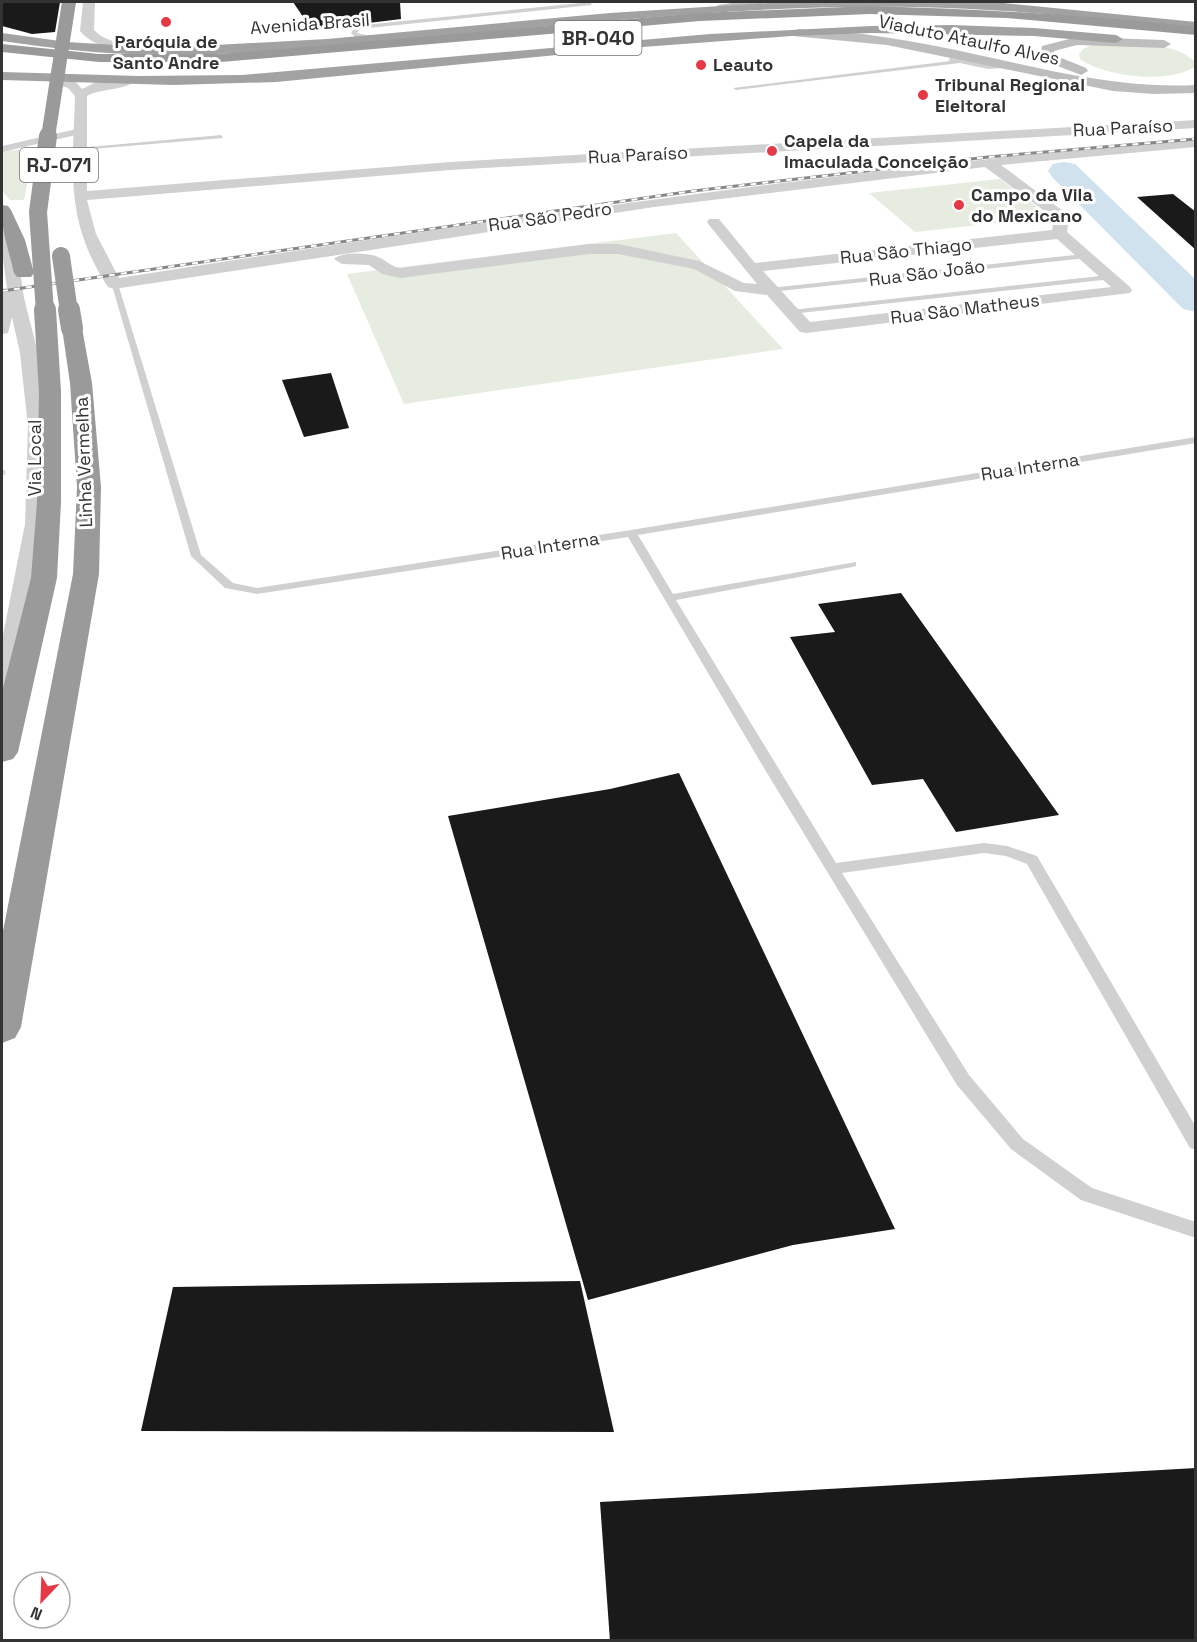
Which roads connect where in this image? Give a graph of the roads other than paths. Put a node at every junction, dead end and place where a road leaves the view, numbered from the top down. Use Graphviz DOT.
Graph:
graph roads {
  1 [pos="69,2"];
  2 [pos="79,2"];
  3 [pos="89,2"];
  4 [pos="760,2"];
  5 [pos="962,3"];
  6 [pos="590,4"];
  7 [pos="742,7"];
  8 [pos="722,8"];
  9 [pos="1196,26"];
  10 [pos="1196,31"];
  11 [pos="769,32"];
  12 [pos="2,36"];
  13 [pos="372,38"];
  14 [pos="1196,42"];
  15 [pos="1169,45"];
  16 [pos="2,48"];
  17 [pos="147,51"];
  18 [pos="938,51"];
  19 [pos="465,59"];
  20 [pos="959,62"];
  21 [pos="2,64"];
  22 [pos="1015,67"];
  23 [pos="1067,67"];
  24 [pos="176,72"];
  25 [pos="1037,72"];
  26 [pos="2,76"];
  27 [pos="49,78"];
  28 [pos="1196,78"];
  29 [pos="129,81"];
  30 [pos="736,88"];
  31 [pos="1196,89"];
  32 [pos="81,94"];
  33 [pos="1196,124"];
  34 [pos="81,131"];
  35 [pos="221,137"];
  36 [pos="1196,143"];
  37 [pos="81,148"];
  38 [pos="2,149"];
  39 [pos="987,162"];
  40 [pos="81,196"];
  41 [pos="56,207"];
  42 [pos="2,210"];
  43 [pos="714,222"];
  44 [pos="2,234"];
  45 [pos="1060,234"];
  46 [pos="58,239"];
  47 [pos="1084,256"];
  48 [pos="231,265"];
  49 [pos="751,268"];
  50 [pos="1109,277"];
  51 [pos="114,284"];
  52 [pos="770,290"];
  53 [pos="3,303"];
  54 [pos="791,312"];
  55 [pos="2,329"];
  56 [pos="50,392"];
  57 [pos="1196,440"];
  58 [pos="631,533"];
  59 [pos="852,564"];
  60 [pos="669,598"];
  61 [pos="2,683"];
  62 [pos="2,752"];
  63 [pos="833,869"];
  64 [pos="2,1027"];
  65 [pos="1196,1143"];
  66 [pos="1196,1230"];
  1 -- 56 [label="highway, Linha Vermelha / RJ-071, bridge"];
  2 -- 41 [label="highway, RJ-071"];
  3 -- 17 [label="street"];
  4 -- 8 [label="main road"];
  5 -- 7 [label="highway, Avenida Brasil"];
  5 -- 9 [label="highway, Avenida Brasil"];
  6 -- 13 [label="lane"];
  7 -- 8 [label="highway, Avenida Brasil"];
  7 -- 10 [label="highway"];
  8 -- 13 [label="highway, Avenida Brasil"];
  10 -- 16 [label="highway, Avenida Brasil / BR-040"];
  11 -- 15 [label="highway"];
  11 -- 18 [label="main road, Viaduto Ataulfo Alves"];
  11 -- 19 [label="highway"];
  12 -- 17 [label="highway, Avenida Brasil"];
  13 -- 17 [label="highway, Avenida Brasil"];
  14 -- 24 [label="highway, Avenida Brasil / BR-040"];
  15 -- 23 [label="main road, Viaduto Ataulfo Alves"];
  18 -- 20 [label="lane"];
  18 -- 22 [label="main road, Viaduto Ataulfo Alves"];
  19 -- 24 [label="highway"];
  19 -- 29 [label="highway"];
  20 -- 22 [label="lane"];
  20 -- 30 [label="lane"];
  21 -- 24 [label="highway, Avenida Brasil / BR-040"];
  22 -- 25 [label="main road, Viaduto Ataulfo Alves"];
  23 -- 25 [label="main road"];
  23 -- 28 [label="main road, Viaduto Ataulfo Alves"];
  25 -- 31 [label="main road, Viaduto Ataulfo Alves"];
  26 -- 27 [label="highway"];
  27 -- 29 [label="highway"];
  27 -- 32 [label="street"];
  29 -- 32 [label="street"];
  32 -- 34 [label="street"];
  33 -- 40 [label="street, Rua Paraíso"];
  34 -- 37 [label="street"];
  34 -- 38 [label="street"];
  35 -- 37 [label="lane"];
  36 -- 39 [label="street, Rua São Pedro"];
  37 -- 40 [label="street"];
  39 -- 45 [label="street"];
  39 -- 48 [label="street, Rua São Pedro"];
  40 -- 51 [label="street"];
  42 -- 56 [label="highway, bridge"];
  43 -- 49 [label="street"];
  44 -- 61 [label="street, Via Local"];
  45 -- 47 [label="street"];
  45 -- 49 [label="street, Rua São Thiago"];
  46 -- 64 [label="highway, Linha Vermelha, bridge"];
  47 -- 50 [label="street"];
  47 -- 52 [label="lane, Rua São João"];
  48 -- 51 [label="street, Rua São Pedro"];
  48 -- 52 [label="street"];
  49 -- 52 [label="street"];
  50 -- 54 [label="lane"];
  50 -- 54 [label="street, Rua São Matheus"];
  51 -- 58 [label="lane, Rua Interna"];
  52 -- 54 [label="street"];
  53 -- 55 [label="street"];
  56 -- 62 [label="highway, Linha Vermelha / RJ-071"];
  57 -- 58 [label="lane, Rua Interna"];
  58 -- 60 [label="lane"];
  59 -- 60 [label="lane"];
  60 -- 63 [label="lane"];
  63 -- 65 [label="lane"];
  63 -- 66 [label="lane"];
}
